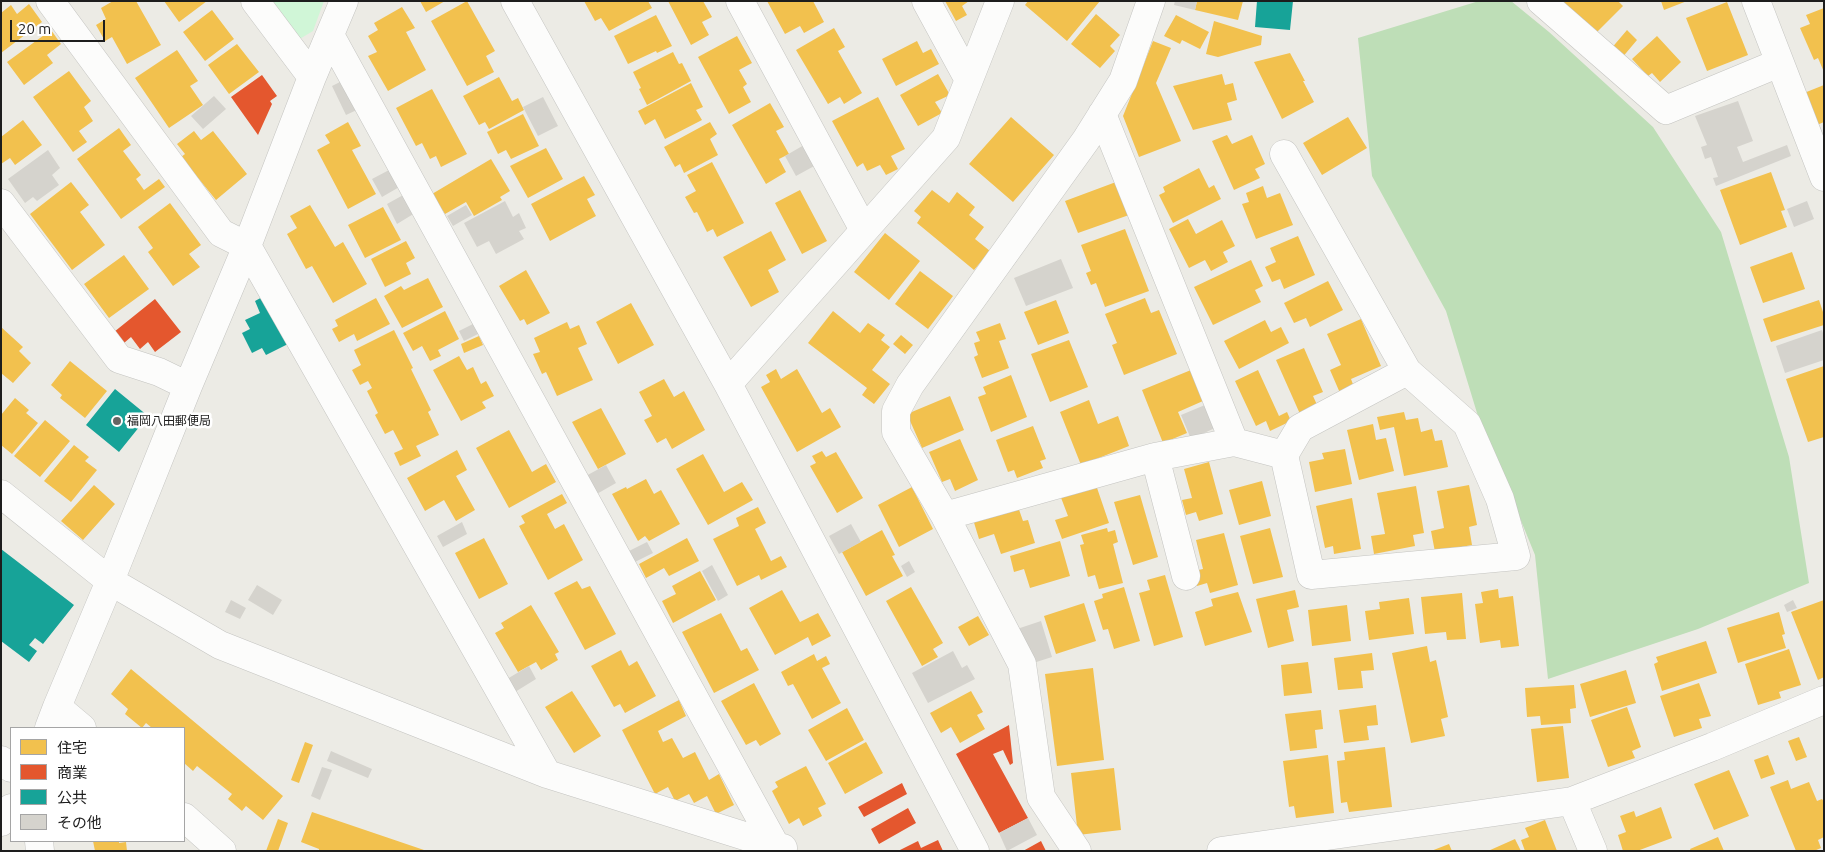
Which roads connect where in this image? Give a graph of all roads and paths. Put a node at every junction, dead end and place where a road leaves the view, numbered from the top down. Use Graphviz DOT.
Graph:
graph roads {
  1 [pos="50,1"];
  2 [pos="255,1"];
  3 [pos="344,1"];
  4 [pos="515,1"];
  5 [pos="740,1"];
  6 [pos="926,1"];
  7 [pos="1000,1"];
  8 [pos="1151,1"];
  9 [pos="1541,1"];
  10 [pos="1756,1"];
  11 [pos="330,35"];
  12 [pos="1779,63"];
  13 [pos="312,77"];
  14 [pos="969,80"];
  15 [pos="1102,114"];
  16 [pos="1284,154"];
  17 [pos="1824,177"];
  18 [pos="1,204"];
  19 [pos="864,230"];
  20 [pos="247,246"];
  21 [pos="1407,371"];
  22 [pos="728,384"];
  23 [pos="188,386"];
  24 [pos="1234,442"];
  25 [pos="1284,455"];
  26 [pos="1155,457"];
  27 [pos="1,494"];
  28 [pos="945,516"];
  29 [pos="1186,576"];
  30 [pos="110,581"];
  31 [pos="1824,700"];
  32 [pos="53,717"];
  33 [pos="79,727"];
  34 [pos="547,774"];
  35 [pos="1572,801"];
  36 [pos="10,809"];
  37 [pos="185,818"];
  38 [pos="1,822"];
  39 [pos="782,848"];
  40 [pos="222,851"];
  41 [pos="975,851"];
  42 [pos="1077,851"];
  43 [pos="1221,851"];
  44 [pos="1593,851"];
  1 -- 20 [label="street"];
  2 -- 13 [label="street"];
  3 -- 11 [label="street"];
  4 -- 22 [label="street"];
  5 -- 19 [label="street"];
  6 -- 14 [label="street"];
  7 -- 14 [label="street"];
  8 -- 15 [label="street"];
  9 -- 12 [label="street"];
  10 -- 12 [label="street"];
  11 -- 13 [label="street"];
  11 -- 39 [label="street"];
  12 -- 17 [label="street"];
  13 -- 20 [label="street"];
  14 -- 19 [label="street"];
  15 -- 24 [label="street"];
  15 -- 28 [label="street"];
  16 -- 21 [label="street"];
  18 -- 23 [label="street"];
  19 -- 22 [label="street"];
  20 -- 23 [label="street"];
  20 -- 34 [label="street"];
  21 -- 25 [label="street"];
  21 -- 25 [label="street"];
  22 -- 41 [label="street"];
  23 -- 30 [label="street"];
  24 -- 25 [label="street"];
  24 -- 26 [label="street"];
  26 -- 28 [label="street"];
  26 -- 29 [label="street"];
  27 -- 30 [label="street"];
  28 -- 42 [label="street"];
  30 -- 32 [label="street"];
  30 -- 34 [label="street"];
  31 -- 35 [label="street"];
  32 -- 33 [label="street"];
  34 -- 39 [label="street"];
  35 -- 43 [label="street"];
  35 -- 44 [label="street"];
  36 -- 38 [label="street"];
  37 -- 40 [label="street"];
}
